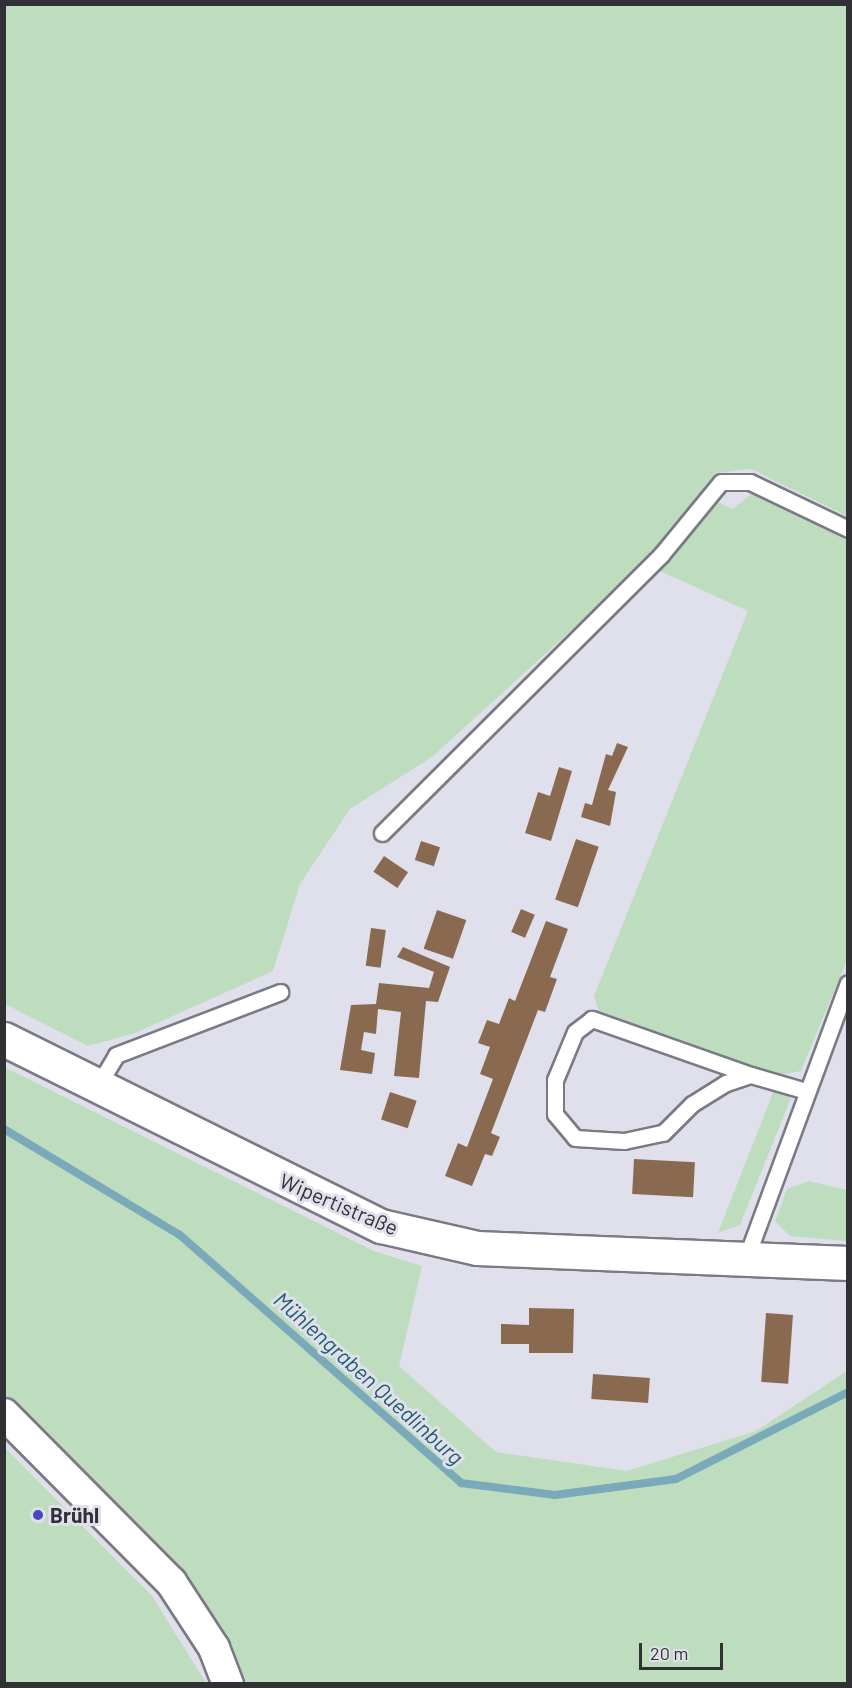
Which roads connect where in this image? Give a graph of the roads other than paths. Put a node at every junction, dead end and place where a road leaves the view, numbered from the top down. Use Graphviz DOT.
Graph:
graph roads {
  1 [pos="848,529"];
  2 [pos="382,833"];
  3 [pos="848,983"];
  4 [pos="280,992"];
  5 [pos="4,1039"];
  6 [pos="751,1076"];
  7 [pos="97,1088"];
  8 [pos="806,1091"];
  9 [pos="745,1261"];
  10 [pos="848,1263"];
  11 [pos="4,1414"];
  12 [pos="228,1683"];
  1 -- 2 [label="lane"];
  3 -- 8 [label="lane"];
  4 -- 7 [label="lane"];
  5 -- 7 [label="street, Wipertistraße"];
  6 -- 6 [label="lane"];
  6 -- 8 [label="lane"];
  7 -- 9 [label="street, Wipertistraße"];
  8 -- 9 [label="lane"];
  9 -- 10 [label="street, Wipertistraße"];
  11 -- 12 [label="street"];
}
